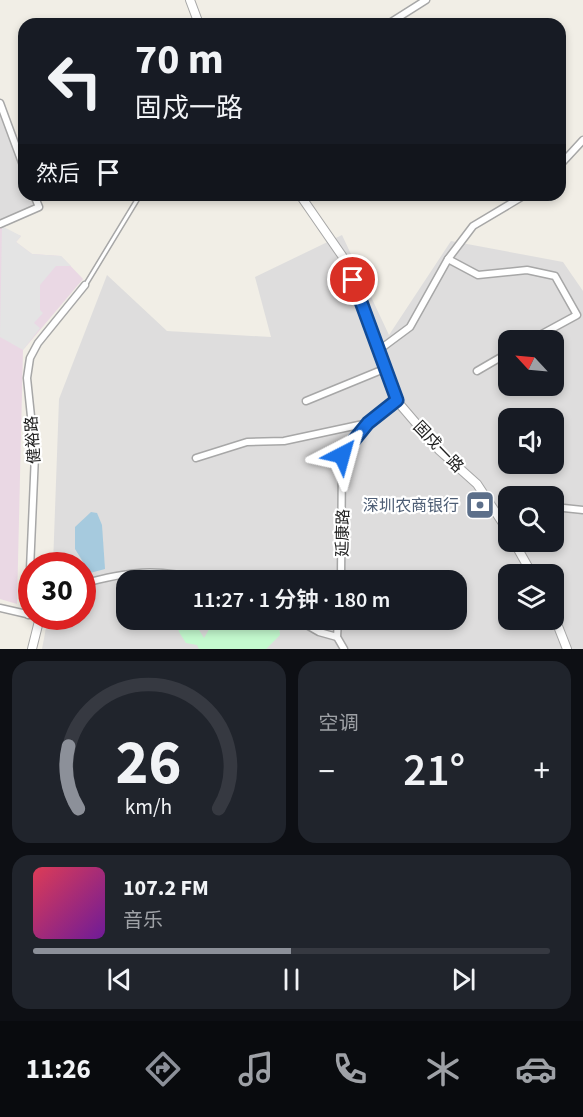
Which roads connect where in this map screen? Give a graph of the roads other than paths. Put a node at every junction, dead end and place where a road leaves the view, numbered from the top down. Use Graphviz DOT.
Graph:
graph roads {
  1 [pos="190,0"];
  2 [pos="426,0"];
  3 [pos="198,18"];
  4 [pos="398,18"];
  5 [pos="0,103"];
  6 [pos="583,140"];
  7 [pos="18,152"];
  8 [pos="566,158"];
  9 [pos="36,201"];
  10 [pos="136,201"];
  11 [pos="304,201"];
  12 [pos="515,201"];
  13 [pos="0,224"];
  14 [pos="448,259"];
  15 [pos="85,285"];
  16 [pos="580,313"];
  17 [pos="549,330"];
  18 [pos="379,350"];
  19 [pos="498,358"];
  20 [pos="384,369"];
  21 [pos="477,370"];
  22 [pos="397,400"];
  23 [pos="306,401"];
  24 [pos="368,423"];
  25 [pos="196,458"];
  26 [pos="564,508"];
  27 [pos="498,509"];
  28 [pos="583,510"];
  29 [pos="35,552"];
  30 [pos="341,570"];
  31 [pos="116,576"];
  32 [pos="96,580"];
  33 [pos="0,608"];
  34 [pos="18,612"];
  35 [pos="34,630"];
  36 [pos="316,630"];
  37 [pos="337,630"];
  38 [pos="560,630"];
  39 [pos="337,637"];
  40 [pos="32,649"];
  41 [pos="344,649"];
  42 [pos="567,649"];
  1 -- 3 [label="street"];
  2 -- 4 [label="street"];
  5 -- 7 [label="street"];
  6 -- 8 [label="street"];
  9 -- 13 [label="street"];
  10 -- 15 [label="lane"];
  11 -- 18 [label="street, 固戍一路"];
  12 -- 14 [label="street"];
  14 -- 16 [label="street"];
  14 -- 18 [label="street"];
  15 -- 29 [label="street, 健裕路"];
  16 -- 17 [label="street"];
  18 -- 20 [label="street, 固戍一路"];
  19 -- 21 [label="street"];
  20 -- 22 [label="street, 固戍一路"];
  20 -- 23 [label="street"];
  22 -- 24 [label="street, 延康路"];
  22 -- 27 [label="street, 固戍一路"];
  24 -- 25 [label="street"];
  24 -- 30 [label="street, 延康路"];
  26 -- 28 [label="street"];
  31 -- 32 [label="street"];
  33 -- 34 [label="street"];
  35 -- 40 [label="street, 健裕路"];
  36 -- 39 [label="street"];
  37 -- 39 [label="street"];
  38 -- 42 [label="street"];
  39 -- 41 [label="street"];
}
